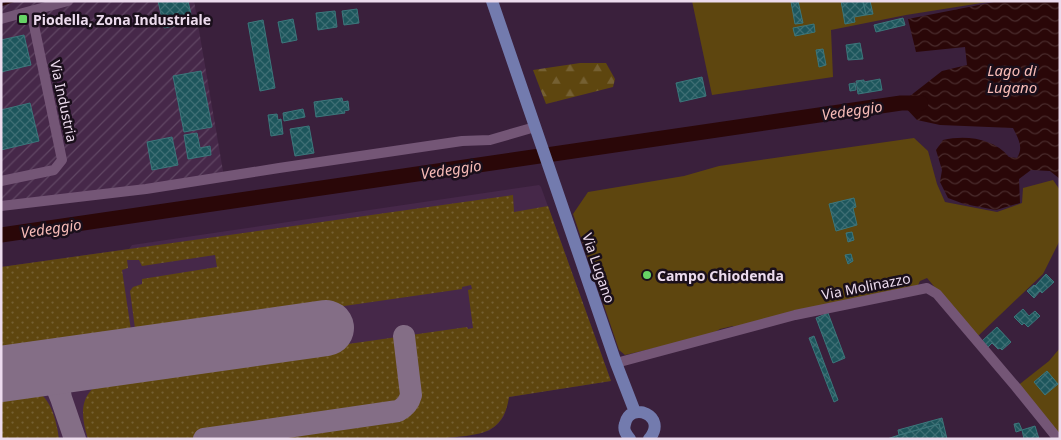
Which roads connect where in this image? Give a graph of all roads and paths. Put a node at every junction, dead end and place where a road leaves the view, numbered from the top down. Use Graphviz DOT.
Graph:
graph roads {
  1 [pos="68,1"];
  2 [pos="492,1"];
  3 [pos="31,11"];
  4 [pos="1,19"];
  5 [pos="536,130"];
  6 [pos="1,181"];
  7 [pos="1,206"];
  8 [pos="616,363"];
  9 [pos="635,412"];
  10 [pos="630,439"];
  11 [pos="650,439"];
  12 [pos="1058,439"];
  1 -- 3 [label="street"];
  2 -- 5 [label="main road, Via Lugano"];
  3 -- 4 [label="street"];
  3 -- 6 [label="street, Via Industria"];
  5 -- 7 [label="street"];
  5 -- 8 [label="main road, Via Lugano"];
  8 -- 9 [label="main road, Via Lugano"];
  8 -- 12 [label="street, Via Molinazzo"];
  9 -- 10 [label="main road"];
  9 -- 11 [label="main road"];
}
